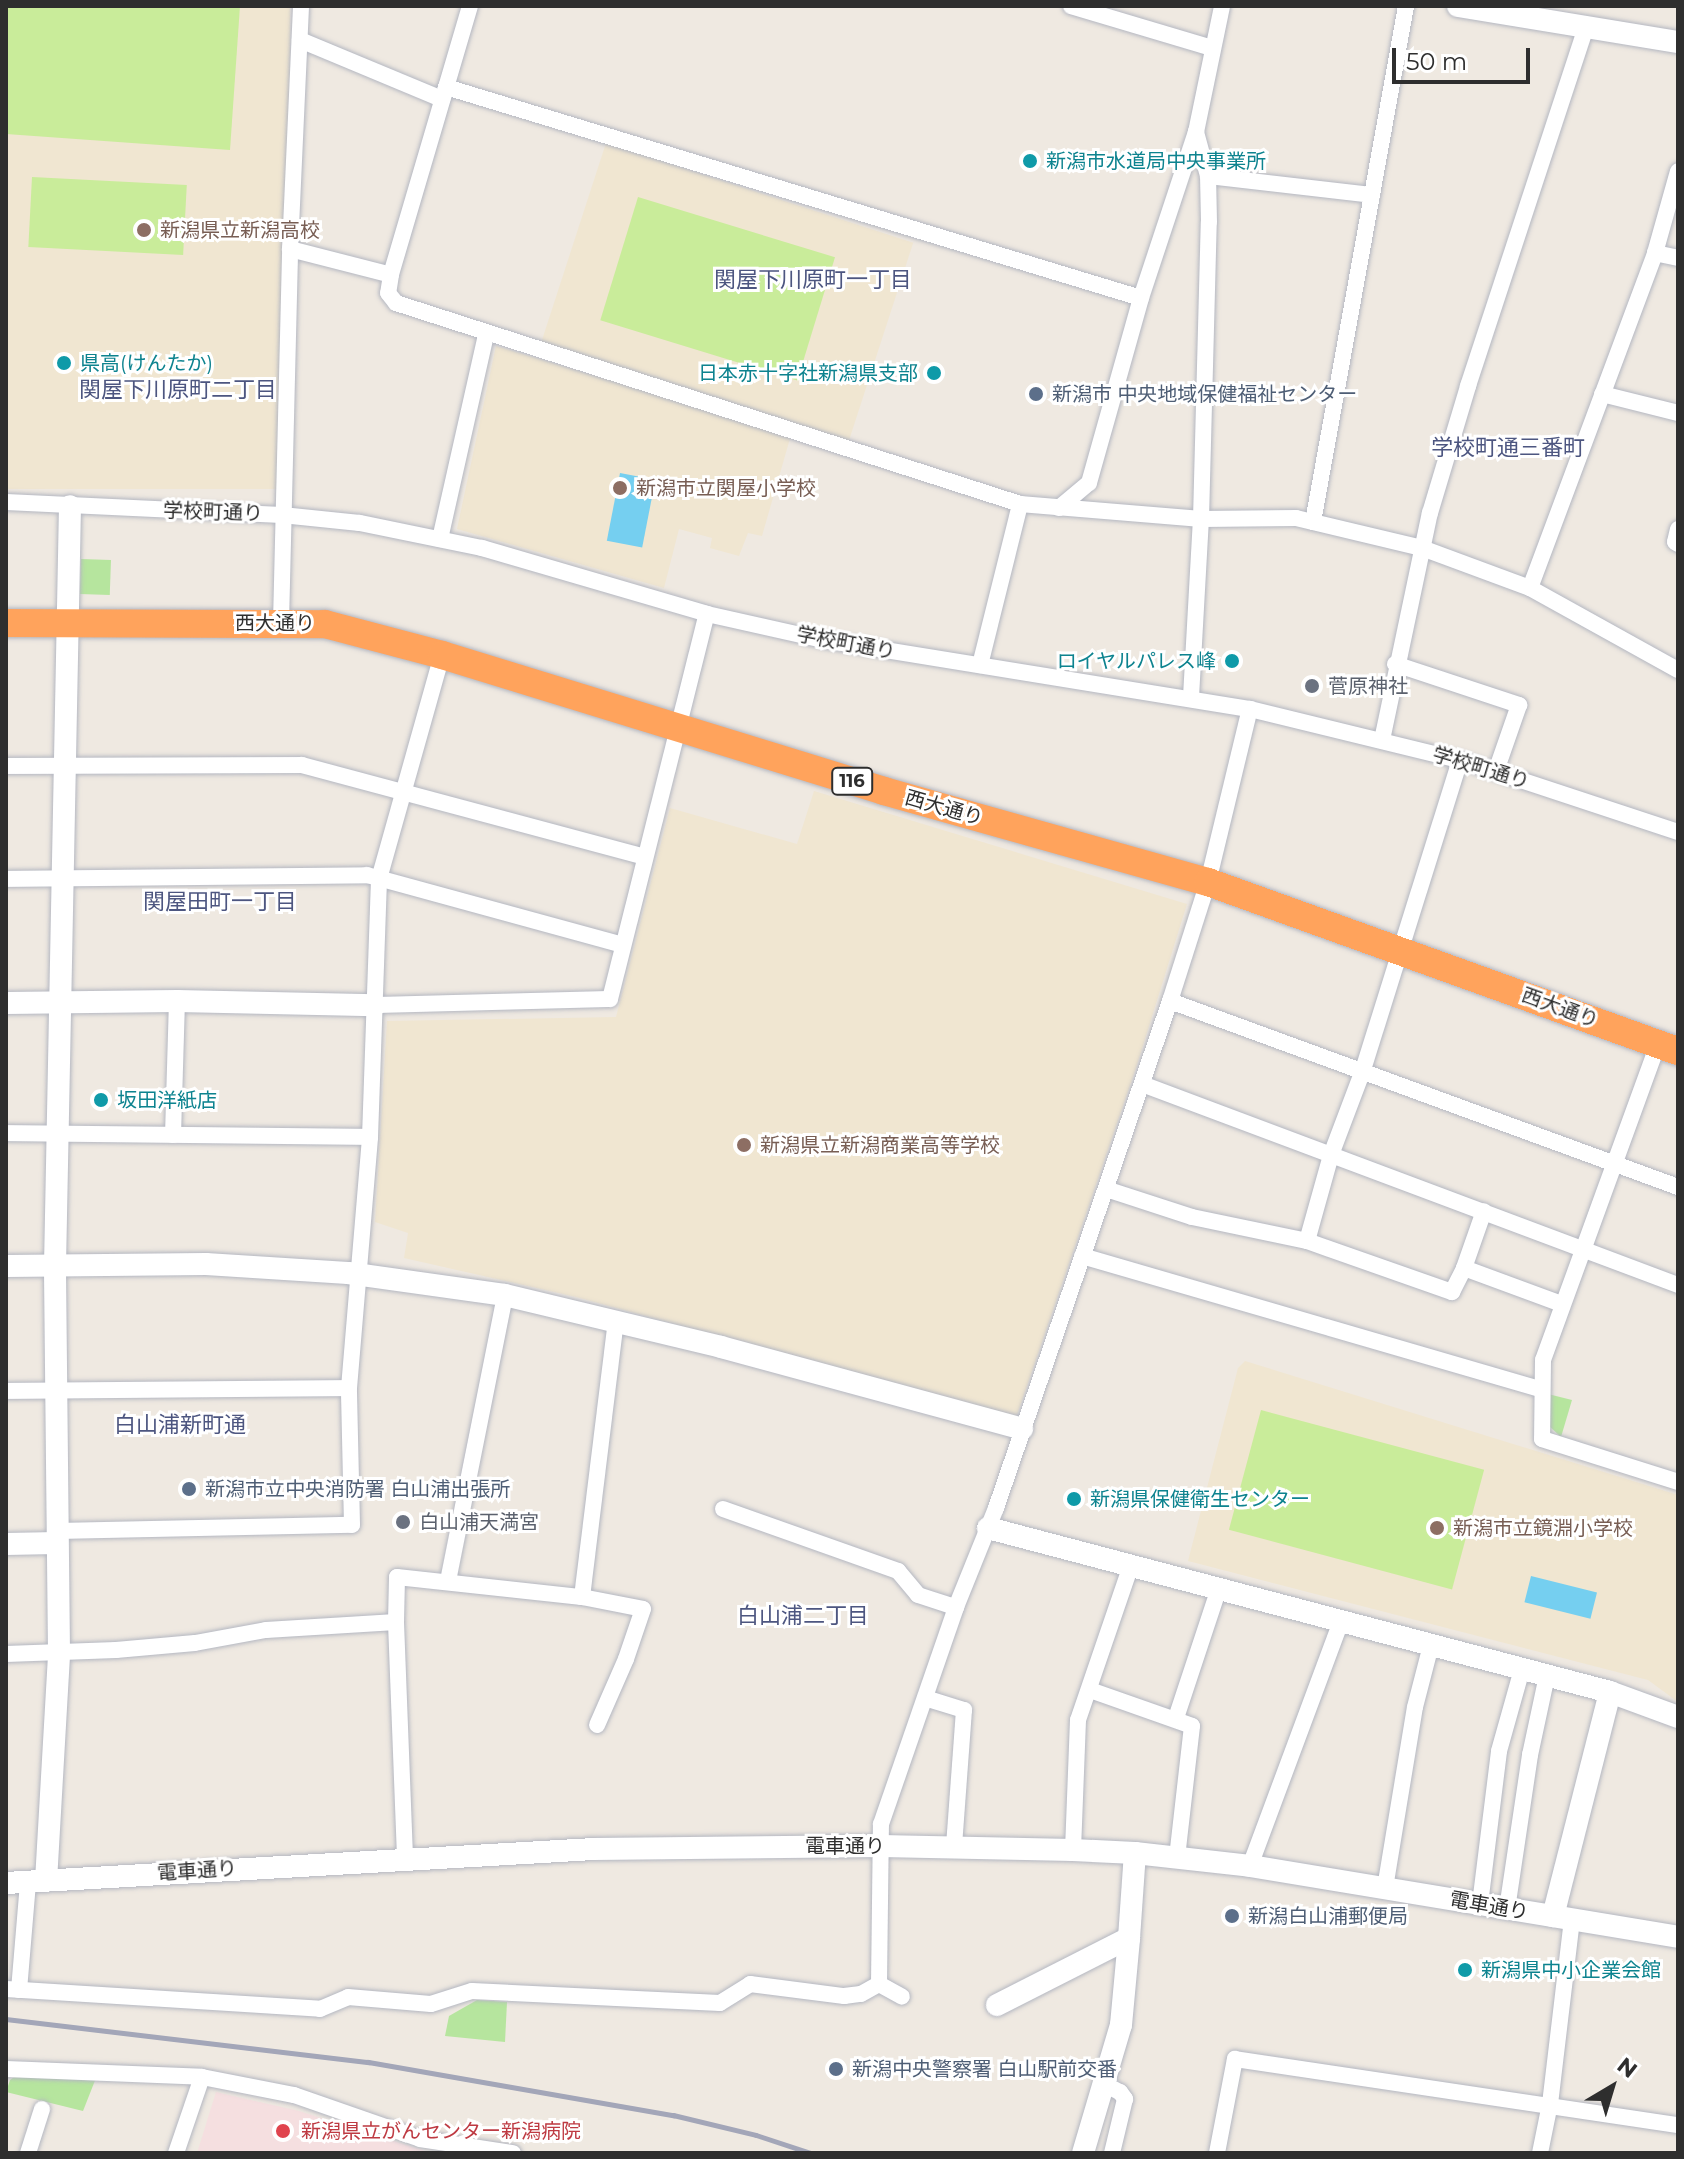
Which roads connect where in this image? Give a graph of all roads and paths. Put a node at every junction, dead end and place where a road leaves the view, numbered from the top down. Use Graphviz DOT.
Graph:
graph roads {
  1 [pos="301,6"];
  2 [pos="470,6"];
  3 [pos="1071,6"];
  4 [pos="1222,6"];
  5 [pos="1406,6"];
  6 [pos="1458,6"];
  7 [pos="1587,25"];
  8 [pos="300,40"];
  9 [pos="1678,42"];
  10 [pos="1212,48"];
  11 [pos="444,93"];
  12 [pos="1196,132"];
  13 [pos="1678,171"];
  14 [pos="1208,176"];
  15 [pos="1372,195"];
  16 [pos="290,249"];
  17 [pos="1655,253"];
  18 [pos="1678,258"];
  19 [pos="391,275"];
  20 [pos="1141,298"];
  21 [pos="486,335"];
  22 [pos="1602,394"];
  23 [pos="1678,413"];
  24 [pos="6,502"];
  25 [pos="1020,504"];
  26 [pos="70,506"];
  27 [pos="1059,508"];
  28 [pos="282,515"];
  29 [pos="1201,519"];
  30 [pos="1313,522"];
  31 [pos="1678,529"];
  32 [pos="440,539"];
  33 [pos="1678,544"];
  34 [pos="1422,548"];
  35 [pos="1530,588"];
  36 [pos="707,614"];
  37 [pos="6,623"];
  38 [pos="69,623"];
  39 [pos="281,623"];
  40 [pos="442,655"];
  41 [pos="1395,664"];
  42 [pos="980,665"];
  43 [pos="1678,670"];
  44 [pos="1191,697"];
  45 [pos="1250,709"];
  46 [pos="676,729"];
  47 [pos="1382,740"];
  48 [pos="1460,760"];
  49 [pos="6,766"];
  50 [pos="66,767"];
  51 [pos="1496,771"];
  52 [pos="402,793"];
  53 [pos="1678,832"];
  54 [pos="645,857"];
  55 [pos="6,879"];
  56 [pos="379,879"];
  57 [pos="63,880"];
  58 [pos="1208,882"];
  59 [pos="623,945"];
  60 [pos="1401,949"];
  61 [pos="177,1001"];
  62 [pos="1170,1001"];
  63 [pos="6,1003"];
  64 [pos="58,1003"];
  65 [pos="375,1005"];
  66 [pos="1668,1048"];
  67 [pos="1362,1073"];
  68 [pos="1142,1084"];
  69 [pos="6,1133"];
  70 [pos="58,1133"];
  71 [pos="173,1135"];
  72 [pos="370,1137"];
  73 [pos="1331,1155"];
  74 [pos="1612,1164"];
  75 [pos="1678,1187"];
  76 [pos="1106,1189"];
  77 [pos="1484,1211"];
  78 [pos="1307,1241"];
  79 [pos="1582,1248"];
  80 [pos="1082,1256"];
  81 [pos="6,1266"];
  82 [pos="55,1266"];
  83 [pos="1464,1268"];
  84 [pos="360,1274"];
  85 [pos="1678,1285"];
  86 [pos="505,1295"];
  87 [pos="1562,1304"];
  88 [pos="616,1321"];
  89 [pos="349,1388"];
  90 [pos="1540,1389"];
  91 [pos="6,1391"];
  92 [pos="56,1391"];
  93 [pos="1022,1429"];
  94 [pos="1678,1482"];
  95 [pos="723,1509"];
  96 [pos="988,1528"];
  97 [pos="57,1537"];
  98 [pos="6,1544"];
  99 [pos="1131,1565"];
  100 [pos="448,1581"];
  101 [pos="1219,1588"];
  102 [pos="582,1597"];
  103 [pos="956,1607"];
  104 [pos="1341,1621"];
  105 [pos="396,1622"];
  106 [pos="1431,1645"];
  107 [pos="59,1653"];
  108 [pos="6,1654"];
  109 [pos="1522,1669"];
  110 [pos="1547,1676"];
  111 [pos="1090,1690"];
  112 [pos="1610,1692"];
  113 [pos="925,1698"];
  114 [pos="1678,1717"];
  115 [pos="1176,1718"];
  116 [pos="597,1725"];
  117 [pos="881,1846"];
  118 [pos="954,1847"];
  119 [pos="1073,1850"];
  120 [pos="1135,1853"];
  121 [pos="405,1857"];
  122 [pos="1177,1857"];
  123 [pos="1250,1866"];
  124 [pos="27,1882"];
  125 [pos="1385,1888"];
  126 [pos="1480,1904"];
  127 [pos="1507,1909"];
  128 [pos="1562,1918"];
  129 [pos="1678,1937"];
  130 [pos="1129,1938"];
  131 [pos="879,1984"];
  132 [pos="12,1989"];
  133 [pos="902,1997"];
  134 [pos="997,2005"];
  135 [pos="6,2069"];
  136 [pos="202,2077"];
  137 [pos="1106,2085"];
  138 [pos="1550,2104"];
  139 [pos="42,2109"];
  140 [pos="1678,2125"];
  141 [pos="28,2153"];
  142 [pos="176,2153"];
  143 [pos="513,2153"];
  144 [pos="1083,2153"];
  145 [pos="1112,2153"];
  146 [pos="1217,2153"];
  147 [pos="1540,2153"];
  1 -- 8 [label="street"];
  2 -- 11 [label="street"];
  3 -- 10 [label="street"];
  4 -- 10 [label="street"];
  5 -- 15 [label="street"];
  6 -- 7 [label="street"];
  7 -- 9 [label="street"];
  7 -- 34 [label="street"];
  8 -- 11 [label="street"];
  8 -- 16 [label="street"];
  10 -- 12 [label="street"];
  11 -- 19 [label="street"];
  11 -- 20 [label="street"];
  12 -- 14 [label="street"];
  12 -- 20 [label="street"];
  13 -- 17 [label="street"];
  14 -- 15 [label="street"];
  14 -- 29 [label="street"];
  15 -- 30 [label="street"];
  16 -- 19 [label="street"];
  16 -- 28 [label="street"];
  17 -- 18 [label="street"];
  17 -- 22 [label="street"];
  19 -- 21 [label="street"];
  20 -- 27 [label="street"];
  21 -- 25 [label="street"];
  21 -- 32 [label="street"];
  22 -- 23 [label="street"];
  22 -- 35 [label="street"];
  24 -- 26 [label="street, 学校町通り"];
  25 -- 27 [label="street"];
  25 -- 42 [label="street"];
  26 -- 28 [label="street, 学校町通り"];
  26 -- 38 [label="street"];
  27 -- 29 [label="street"];
  28 -- 32 [label="street, 学校町通り"];
  28 -- 39 [label="street"];
  29 -- 30 [label="street"];
  29 -- 44 [label="street"];
  30 -- 34 [label="street"];
  31 -- 33 [label="street"];
  32 -- 36 [label="street, 学校町通り"];
  34 -- 35 [label="street"];
  34 -- 41 [label="street"];
  35 -- 43 [label="street"];
  36 -- 42 [label="street, 学校町通り"];
  36 -- 46 [label="street"];
  37 -- 38 [label="highway, 西大通り / 116"];
  38 -- 39 [label="highway, 西大通り / 116"];
  38 -- 50 [label="street"];
  39 -- 40 [label="highway, 西大通り / 116"];
  40 -- 46 [label="highway, 西大通り / 116"];
  40 -- 52 [label="street"];
  41 -- 47 [label="street"];
  41 -- 51 [label="street"];
  42 -- 44 [label="street, 学校町通り"];
  44 -- 45 [label="street, 学校町通り"];
  45 -- 47 [label="street, 学校町通り"];
  45 -- 58 [label="street"];
  46 -- 54 [label="street"];
  46 -- 58 [label="highway, 西大通り / 116"];
  47 -- 48 [label="street, 学校町通り"];
  48 -- 51 [label="street, 学校町通り"];
  48 -- 60 [label="street"];
  49 -- 50 [label="street"];
  50 -- 52 [label="street"];
  50 -- 57 [label="street"];
  51 -- 53 [label="street, 学校町通り"];
  52 -- 54 [label="street"];
  52 -- 56 [label="street"];
  54 -- 59 [label="street"];
  55 -- 57 [label="street"];
  56 -- 57 [label="street"];
  56 -- 59 [label="street"];
  56 -- 65 [label="street"];
  57 -- 64 [label="street"];
  58 -- 60 [label="highway, 西大通り / 116"];
  58 -- 62 [label="street"];
  59 -- 65 [label="street"];
  60 -- 66 [label="highway, 西大通り / 116"];
  60 -- 67 [label="street"];
  61 -- 64 [label="street"];
  61 -- 65 [label="street"];
  61 -- 71 [label="street"];
  62 -- 67 [label="street"];
  62 -- 68 [label="street"];
  63 -- 64 [label="street"];
  64 -- 70 [label="street"];
  65 -- 72 [label="street"];
  66 -- 74 [label="street"];
  67 -- 73 [label="street"];
  67 -- 74 [label="street"];
  68 -- 73 [label="street"];
  68 -- 76 [label="street"];
  69 -- 70 [label="street"];
  70 -- 71 [label="street"];
  70 -- 82 [label="street"];
  71 -- 72 [label="street"];
  72 -- 84 [label="street"];
  73 -- 77 [label="street"];
  73 -- 78 [label="street"];
  74 -- 75 [label="street"];
  74 -- 79 [label="street"];
  76 -- 78 [label="street"];
  76 -- 80 [label="street"];
  77 -- 79 [label="street"];
  77 -- 83 [label="street"];
  78 -- 83 [label="street"];
  79 -- 85 [label="street"];
  79 -- 87 [label="street"];
  80 -- 90 [label="street"];
  80 -- 93 [label="street"];
  81 -- 82 [label="street"];
  82 -- 84 [label="street"];
  82 -- 92 [label="street"];
  83 -- 87 [label="street"];
  84 -- 86 [label="street"];
  84 -- 89 [label="street"];
  86 -- 88 [label="street"];
  86 -- 100 [label="street"];
  87 -- 90 [label="street"];
  88 -- 93 [label="street"];
  88 -- 102 [label="street"];
  89 -- 92 [label="street"];
  89 -- 97 [label="street"];
  90 -- 94 [label="street"];
  91 -- 92 [label="street"];
  92 -- 97 [label="street"];
  93 -- 96 [label="street"];
  95 -- 103 [label="street"];
  96 -- 99 [label="street"];
  96 -- 103 [label="street"];
  97 -- 98 [label="street"];
  97 -- 107 [label="street"];
  99 -- 101 [label="street"];
  99 -- 111 [label="street"];
  100 -- 102 [label="street"];
  100 -- 105 [label="street"];
  101 -- 104 [label="street"];
  101 -- 115 [label="street"];
  102 -- 116 [label="street"];
  103 -- 113 [label="street"];
  104 -- 106 [label="street"];
  104 -- 123 [label="street"];
  105 -- 107 [label="street"];
  105 -- 121 [label="street"];
  106 -- 109 [label="street"];
  106 -- 125 [label="street"];
  107 -- 108 [label="street"];
  107 -- 124 [label="street"];
  109 -- 110 [label="street"];
  109 -- 126 [label="street"];
  110 -- 112 [label="street"];
  110 -- 127 [label="street"];
  111 -- 115 [label="street"];
  111 -- 119 [label="street"];
  112 -- 114 [label="street"];
  112 -- 128 [label="street"];
  113 -- 117 [label="street"];
  113 -- 118 [label="street"];
  115 -- 122 [label="street"];
  117 -- 118 [label="street, 電車通り"];
  117 -- 121 [label="street, 電車通り"];
  117 -- 131 [label="street"];
  118 -- 119 [label="street, 電車通り"];
  119 -- 120 [label="street, 電車通り"];
  120 -- 122 [label="street, 電車通り"];
  120 -- 130 [label="street"];
  121 -- 124 [label="street, 電車通り"];
  122 -- 123 [label="street, 電車通り"];
  123 -- 125 [label="street, 電車通り"];
  124 -- 132 [label="street"];
  125 -- 126 [label="street, 電車通り"];
  126 -- 127 [label="street, 電車通り"];
  127 -- 128 [label="street, 電車通り"];
  128 -- 129 [label="street, 電車通り"];
  128 -- 138 [label="street"];
  130 -- 134 [label="street"];
  130 -- 137 [label="street"];
  131 -- 132 [label="street"];
  131 -- 133 [label="street"];
  135 -- 136 [label="street"];
  136 -- 142 [label="street"];
  136 -- 143 [label="street"];
  137 -- 144 [label="street"];
  137 -- 145 [label="street"];
  138 -- 140 [label="street"];
  138 -- 146 [label="street"];
  138 -- 147 [label="street"];
  139 -- 141 [label="street"];
}
